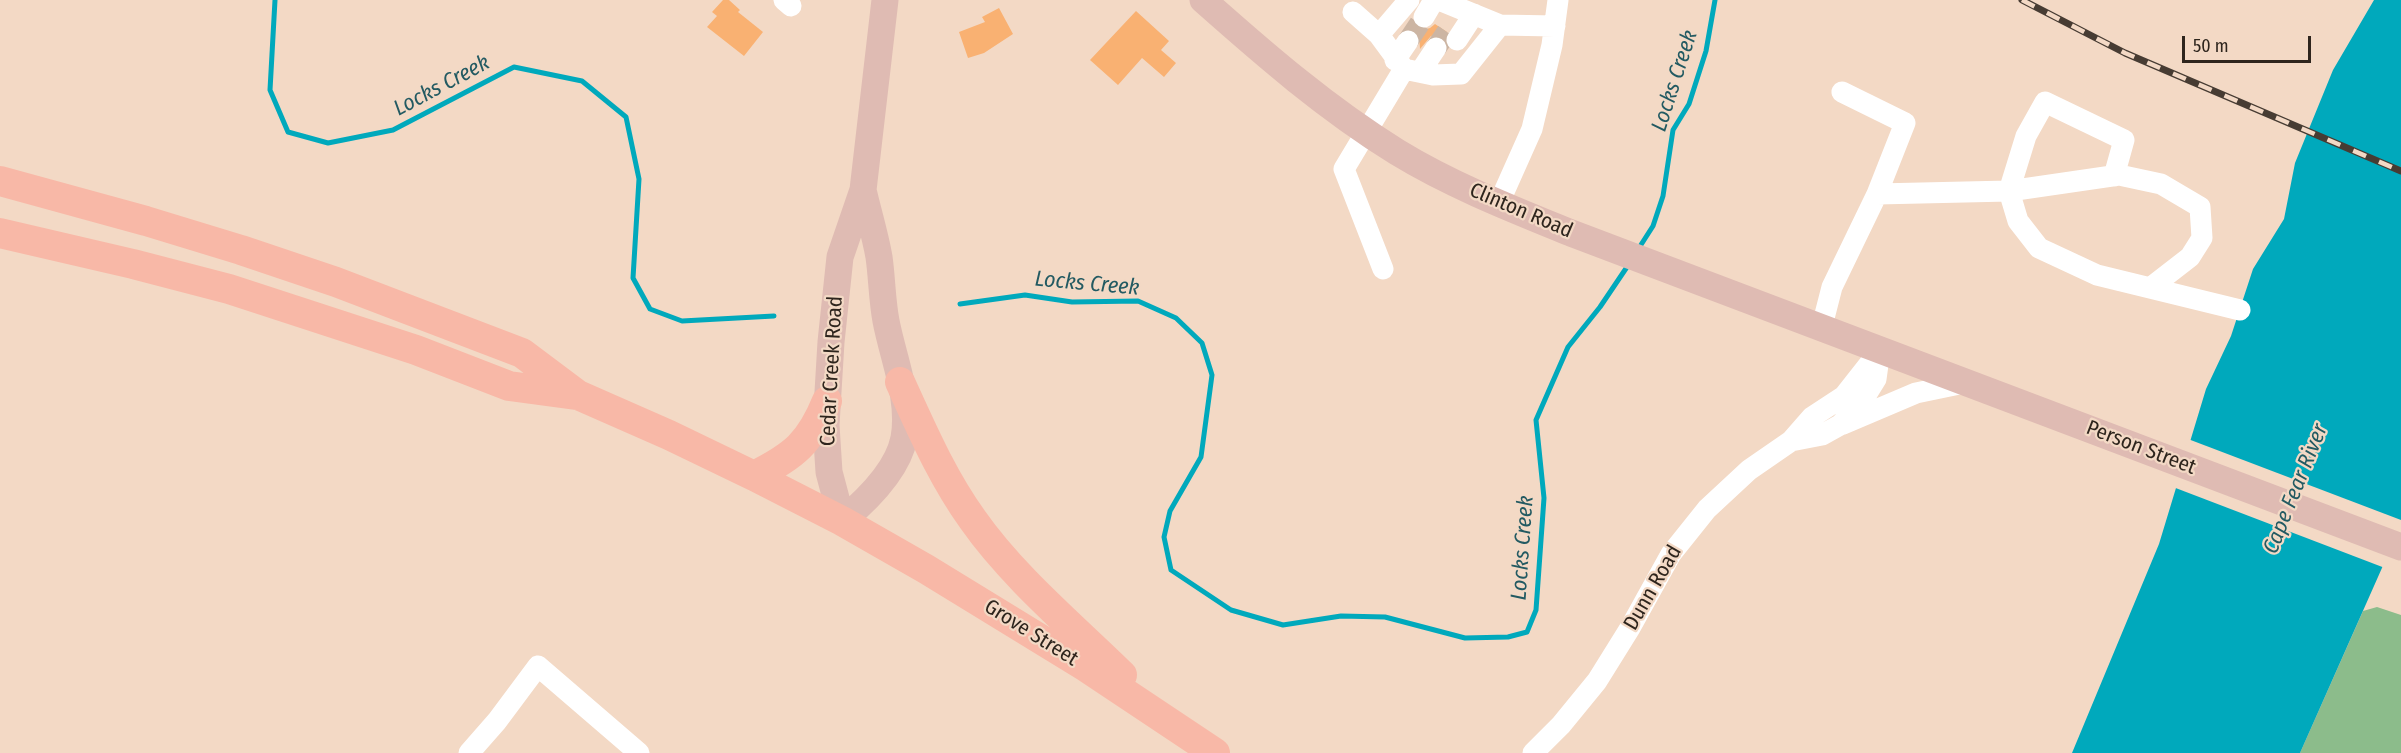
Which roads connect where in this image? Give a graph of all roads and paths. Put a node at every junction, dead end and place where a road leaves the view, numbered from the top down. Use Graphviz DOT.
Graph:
graph roads {
  1 [pos="885,0"];
  2 [pos="1203,0"];
  3 [pos="1409,0"];
  4 [pos="1439,0"];
  5 [pos="1558,0"];
  6 [pos="1468,11"];
  7 [pos="1353,12"];
  8 [pos="1500,25"];
  9 [pos="1554,26"];
  10 [pos="1379,35"];
  11 [pos="1408,41"];
  12 [pos="1413,69"];
  13 [pos="1842,92"];
  14 [pos="1367,132"];
  15 [pos="2114,176"];
  16 [pos="0,181"];
  17 [pos="863,190"];
  18 [pos="2009,191"];
  19 [pos="1877,194"];
  20 [pos="1499,203"];
  21 [pos="0,233"];
  22 [pos="1383,269"];
  23 [pos="2150,288"];
  24 [pos="2240,310"];
  25 [pos="1822,326"];
  26 [pos="1881,349"];
  27 [pos="900,382"];
  28 [pos="1969,382"];
  29 [pos="578,395"];
  30 [pos="827,401"];
  31 [pos="1840,425"];
  32 [pos="1791,441"];
  33 [pos="754,476"];
  34 [pos="842,521"];
  35 [pos="2401,547"];
  36 [pos="1165,718"];
  37 [pos="469,753"];
  38 [pos="639,753"];
  39 [pos="1215,753"];
  40 [pos="1533,753"];
  1 -- 17 [label="main road, Cedar Creek Road"];
  2 -- 14 [label="main road, Clinton Road"];
  3 -- 10 [label="street"];
  4 -- 6 [label="street"];
  5 -- 9 [label="street"];
  6 -- 8 [label="street"];
  6 -- 12 [label="street"];
  7 -- 10 [label="street"];
  8 -- 9 [label="street"];
  8 -- 12 [label="street"];
  9 -- 20 [label="street"];
  10 -- 12 [label="street"];
  11 -- 12 [label="street"];
  12 -- 14 [label="street"];
  13 -- 19 [label="street"];
  14 -- 20 [label="main road, Clinton Road"];
  14 -- 22 [label="street"];
  15 -- 18 [label="street"];
  15 -- 18 [label="street"];
  15 -- 23 [label="street"];
  16 -- 29 [label="highway"];
  17 -- 27 [label="main road, Cedar Creek Road"];
  17 -- 30 [label="main road, Cedar Creek Road"];
  18 -- 19 [label="street"];
  18 -- 23 [label="street"];
  19 -- 25 [label="street"];
  20 -- 25 [label="main road, Clinton Road"];
  21 -- 29 [label="highway"];
  23 -- 24 [label="street"];
  25 -- 26 [label="main road, Clinton Road"];
  26 -- 28 [label="main road, Person Street"];
  26 -- 31 [label="street, Dunn Road"];
  26 -- 32 [label="street, Dunn Road"];
  27 -- 34 [label="main road, Cedar Creek Road"];
  27 -- 36 [label="highway"];
  28 -- 31 [label="street"];
  28 -- 35 [label="main road, Person Street"];
  29 -- 33 [label="highway, Grove Street"];
  30 -- 33 [label="highway"];
  30 -- 34 [label="main road, Cedar Creek Road"];
  31 -- 32 [label="street, Dunn Road"];
  32 -- 40 [label="street, Dunn Road"];
  33 -- 34 [label="highway, Grove Street"];
  34 -- 36 [label="highway, Grove Street"];
  36 -- 39 [label="highway, Grove Street"];
  37 -- 38 [label="street"];
}
